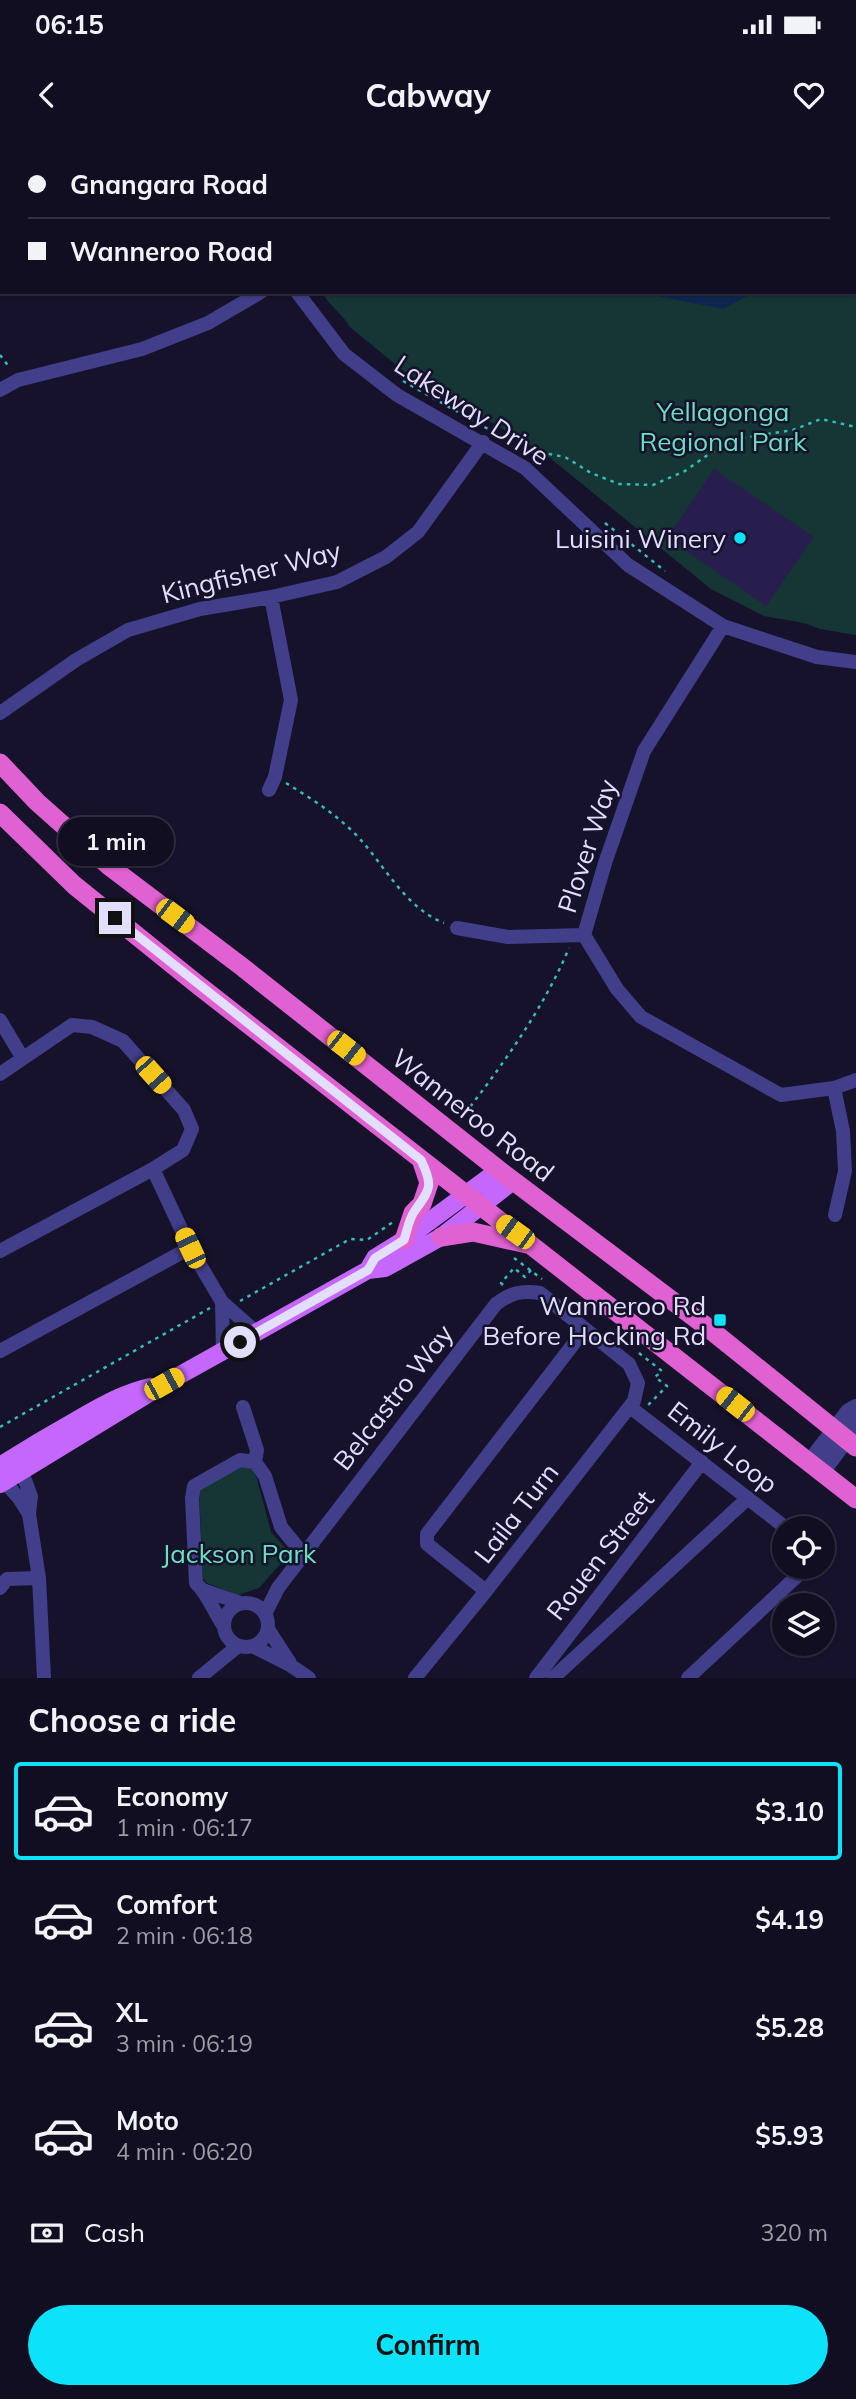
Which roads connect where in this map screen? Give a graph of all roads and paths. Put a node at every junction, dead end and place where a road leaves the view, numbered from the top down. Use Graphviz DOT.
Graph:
graph roads {
  1 [pos="258,294"];
  2 [pos="299,294"];
  3 [pos="0,355"];
  4 [pos="18,380"];
  5 [pos="0,390"];
  6 [pos="856,427"];
  7 [pos="483,442"];
  8 [pos="525,468"];
  9 [pos="271,597"];
  10 [pos="723,626"];
  11 [pos="856,662"];
  12 [pos="0,713"];
  13 [pos="0,763"];
  14 [pos="272,783"];
  15 [pos="0,813"];
  16 [pos="457,928"];
  17 [pos="579,935"];
  18 [pos="0,1020"];
  19 [pos="22,1057"];
  20 [pos="0,1074"];
  21 [pos="856,1080"];
  22 [pos="834,1088"];
  23 [pos="452,1131"];
  24 [pos="421,1160"];
  25 [pos="153,1168"];
  26 [pos="506,1176"];
  27 [pos="472,1201"];
  28 [pos="835,1215"];
  29 [pos="441,1237"];
  30 [pos="404,1240"];
  31 [pos="534,1246"];
  32 [pos="190,1248"];
  33 [pos="0,1251"];
  34 [pos="368,1270"];
  35 [pos="531,1270"];
  36 [pos="510,1294"];
  37 [pos="222,1302"];
  38 [pos="585,1329"];
  39 [pos="256,1332"];
  40 [pos="0,1351"];
  41 [pos="223,1351"];
  42 [pos="663,1371"];
  43 [pos="243,1407"];
  44 [pos="856,1408"];
  45 [pos="635,1410"];
  46 [pos="848,1435"];
  47 [pos="255,1462"];
  48 [pos="702,1462"];
  49 [pos="816,1467"];
  50 [pos="6,1473"];
  51 [pos="748,1498"];
  52 [pos="856,1499"];
  53 [pos="29,1514"];
  54 [pos="772,1517"];
  55 [pos="303,1554"];
  56 [pos="39,1578"];
  57 [pos="794,1579"];
  58 [pos="0,1588"];
  59 [pos="203,1590"];
  60 [pos="486,1591"];
  61 [pos="238,1602"];
  62 [pos="260,1609"];
  63 [pos="268,1629"];
  64 [pos="225,1630"];
  65 [pos="238,1646"];
  66 [pos="254,1647"];
  67 [pos="290,1665"];
  68 [pos="204,1674"];
  69 [pos="44,1678"];
  70 [pos="309,1678"];
  71 [pos="415,1678"];
  72 [pos="536,1678"];
  73 [pos="554,1678"];
  74 [pos="688,1678"];
  1 -- 4 [label="street"];
  2 -- 7 [label="street, Lakeway Drive"];
  3 -- 4 [label="path"];
  4 -- 5 [label="street"];
  6 -- 8 [label="path"];
  7 -- 8 [label="street, Lakeway Drive"];
  7 -- 9 [label="street, Kingfisher Way"];
  8 -- 10 [label="street, Lakeway Drive"];
  9 -- 12 [label="street, Kingfisher Way"];
  9 -- 14 [label="street"];
  10 -- 11 [label="street, Lakeway Drive"];
  10 -- 17 [label="street, Plover Way"];
  13 -- 23 [label="highway, Wanneroo Road"];
  14 -- 16 [label="path"];
  15 -- 24 [label="highway"];
  16 -- 17 [label="street"];
  17 -- 22 [label="street, Plover Way"];
  17 -- 23 [label="path"];
  18 -- 19 [label="street"];
  19 -- 20 [label="street"];
  19 -- 25 [label="street"];
  21 -- 22 [label="street, Plover Way"];
  22 -- 28 [label="street"];
  23 -- 26 [label="highway, Wanneroo Road"];
  24 -- 27 [label="highway"];
  24 -- 30 [label="highway"];
  25 -- 32 [label="street"];
  25 -- 33 [label="street"];
  26 -- 27 [label="main road"];
  26 -- 46 [label="highway, Wanneroo Road"];
  27 -- 29 [label="main road"];
  27 -- 30 [label="main road"];
  27 -- 31 [label="highway"];
  29 -- 31 [label="highway"];
  29 -- 34 [label="main road"];
  30 -- 34 [label="main road"];
  31 -- 49 [label="highway"];
  32 -- 37 [label="street"];
  32 -- 40 [label="street"];
  34 -- 39 [label="main road"];
  35 -- 36 [label="path"];
  36 -- 38 [label="street"];
  36 -- 55 [label="street, Belcastro Way"];
  37 -- 39 [label="street"];
  37 -- 41 [label="street"];
  38 -- 45 [label="street, Laila Turn"];
  38 -- 60 [label="street"];
  39 -- 41 [label="main road"];
  41 -- 50 [label="main road"];
  42 -- 45 [label="path"];
  43 -- 47 [label="street"];
  44 -- 46 [label="street"];
  45 -- 48 [label="street, Emily Loop"];
  45 -- 60 [label="street, Laila Turn"];
  46 -- 49 [label="street"];
  47 -- 55 [label="street"];
  47 -- 59 [label="street"];
  48 -- 51 [label="street, Emily Loop"];
  48 -- 72 [label="street, Rouen Street"];
  49 -- 52 [label="highway"];
  50 -- 53 [label="street"];
  50 -- 53 [label="street"];
  51 -- 54 [label="street, Emily Loop"];
  51 -- 73 [label="street"];
  53 -- 56 [label="street"];
  55 -- 62 [label="street, Belcastro Way"];
  56 -- 58 [label="street"];
  56 -- 69 [label="street"];
  57 -- 74 [label="street"];
  59 -- 61 [label="street"];
  59 -- 64 [label="street"];
  60 -- 71 [label="street, Laila Turn"];
  61 -- 62 [label="street"];
  61 -- 64 [label="street"];
  62 -- 63 [label="street"];
  63 -- 66 [label="street"];
  63 -- 67 [label="street"];
  64 -- 65 [label="street"];
  64 -- 68 [label="street"];
  65 -- 66 [label="street"];
  65 -- 68 [label="street"];
  66 -- 67 [label="street"];
  67 -- 70 [label="street"];
}
